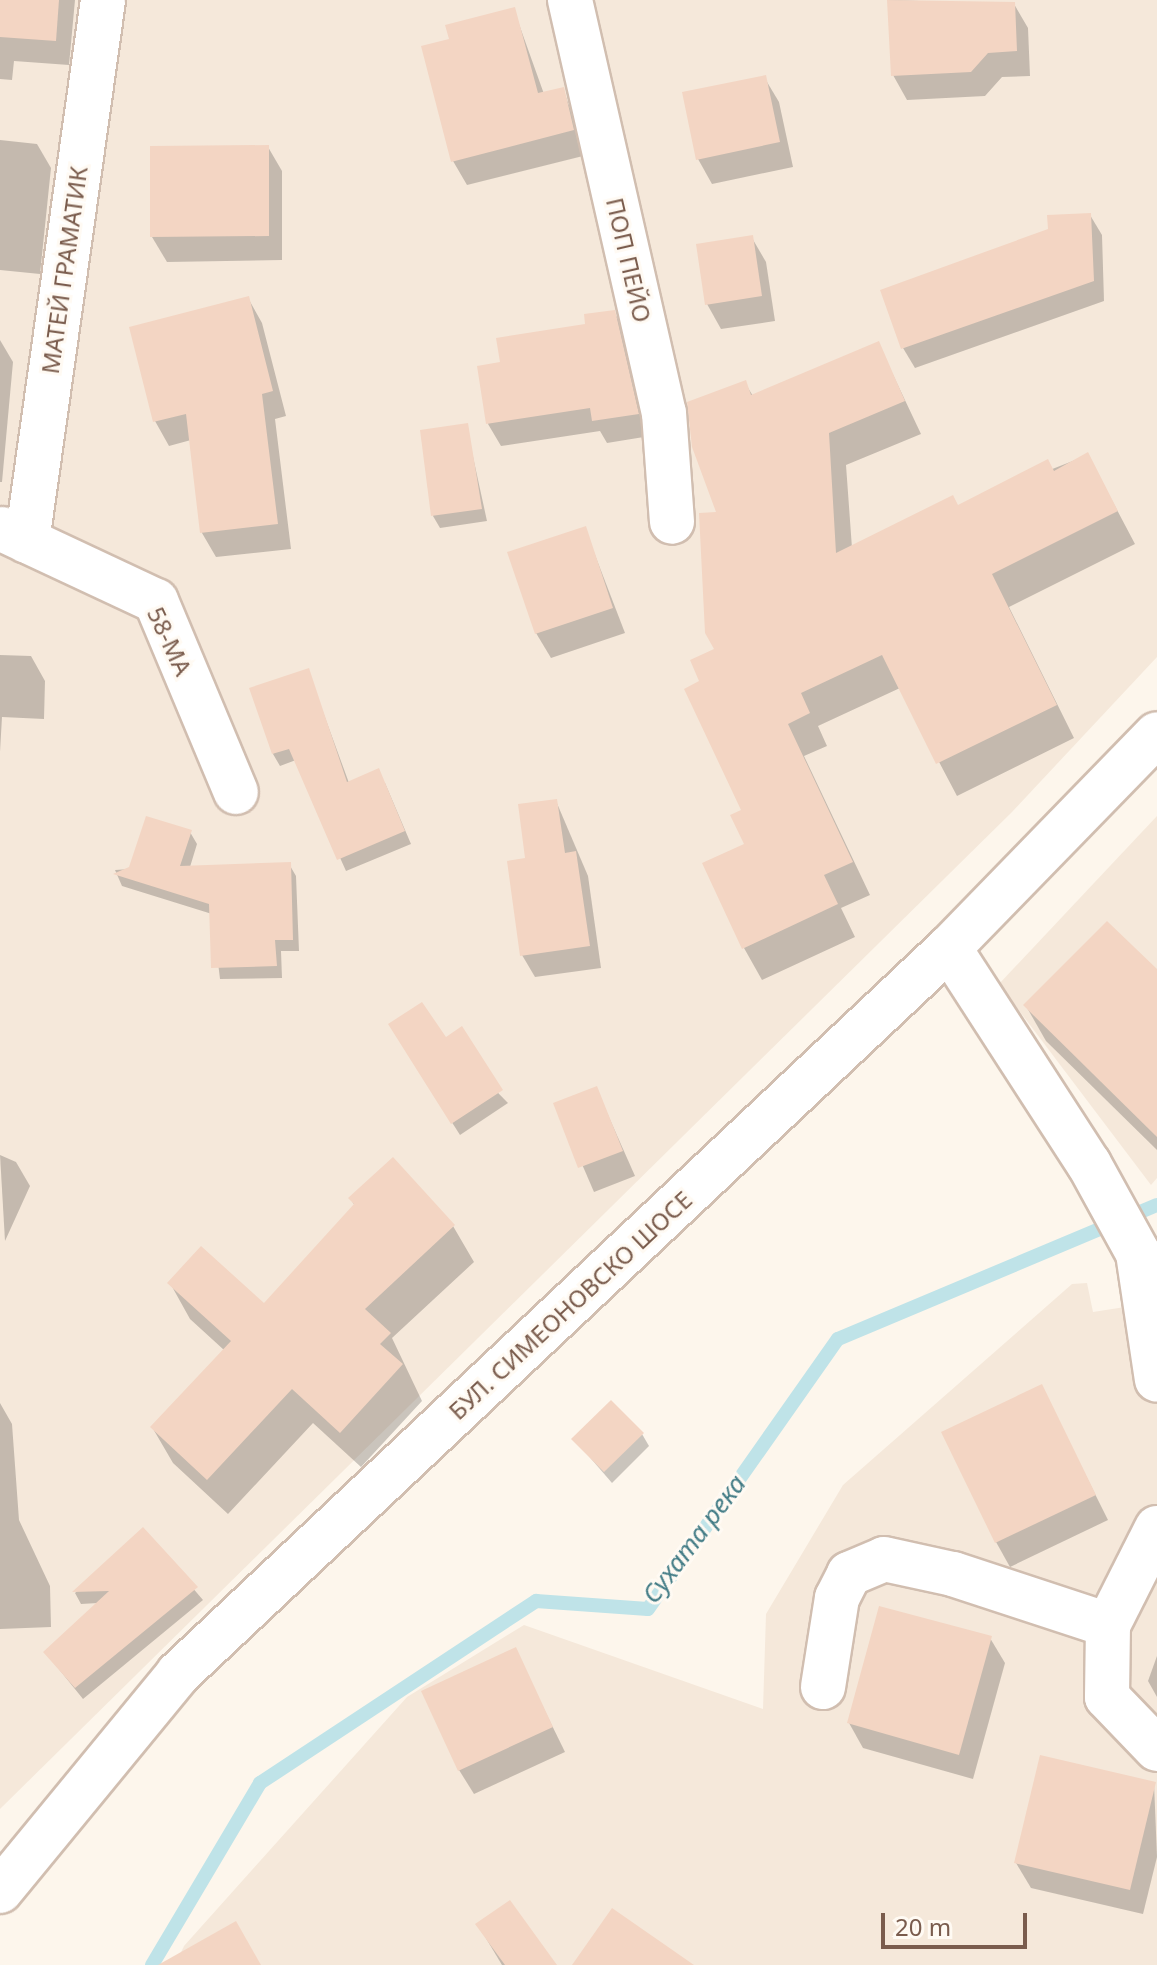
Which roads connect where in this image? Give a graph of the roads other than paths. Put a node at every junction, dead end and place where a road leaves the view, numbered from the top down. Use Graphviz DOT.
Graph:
graph roads {
  1 [pos="103,0"];
  2 [pos="570,0"];
  3 [pos="672,522"];
  4 [pos="14,534"];
  5 [pos="1157,734"];
  6 [pos="236,792"];
  7 [pos="949,948"];
  8 [pos="1157,1380"];
  9 [pos="1157,1528"];
  10 [pos="1108,1625"];
  11 [pos="823,1687"];
  12 [pos="1157,1749"];
  13 [pos="0,1891"];
  1 -- 4 [label="street, МАТЕЙ ГРАМАТИК"];
  2 -- 3 [label="street, ПОП ПЕЙО"];
  4 -- 6 [label="street, 58-МА"];
  5 -- 7 [label="street, БУЛ. СИМЕОНОВСКО ШОСЕ"];
  7 -- 8 [label="street"];
  7 -- 13 [label="street, БУЛ. СИМЕОНОВСКО ШОСЕ"];
  9 -- 10 [label="street"];
  10 -- 11 [label="street"];
  10 -- 12 [label="street"];
}
